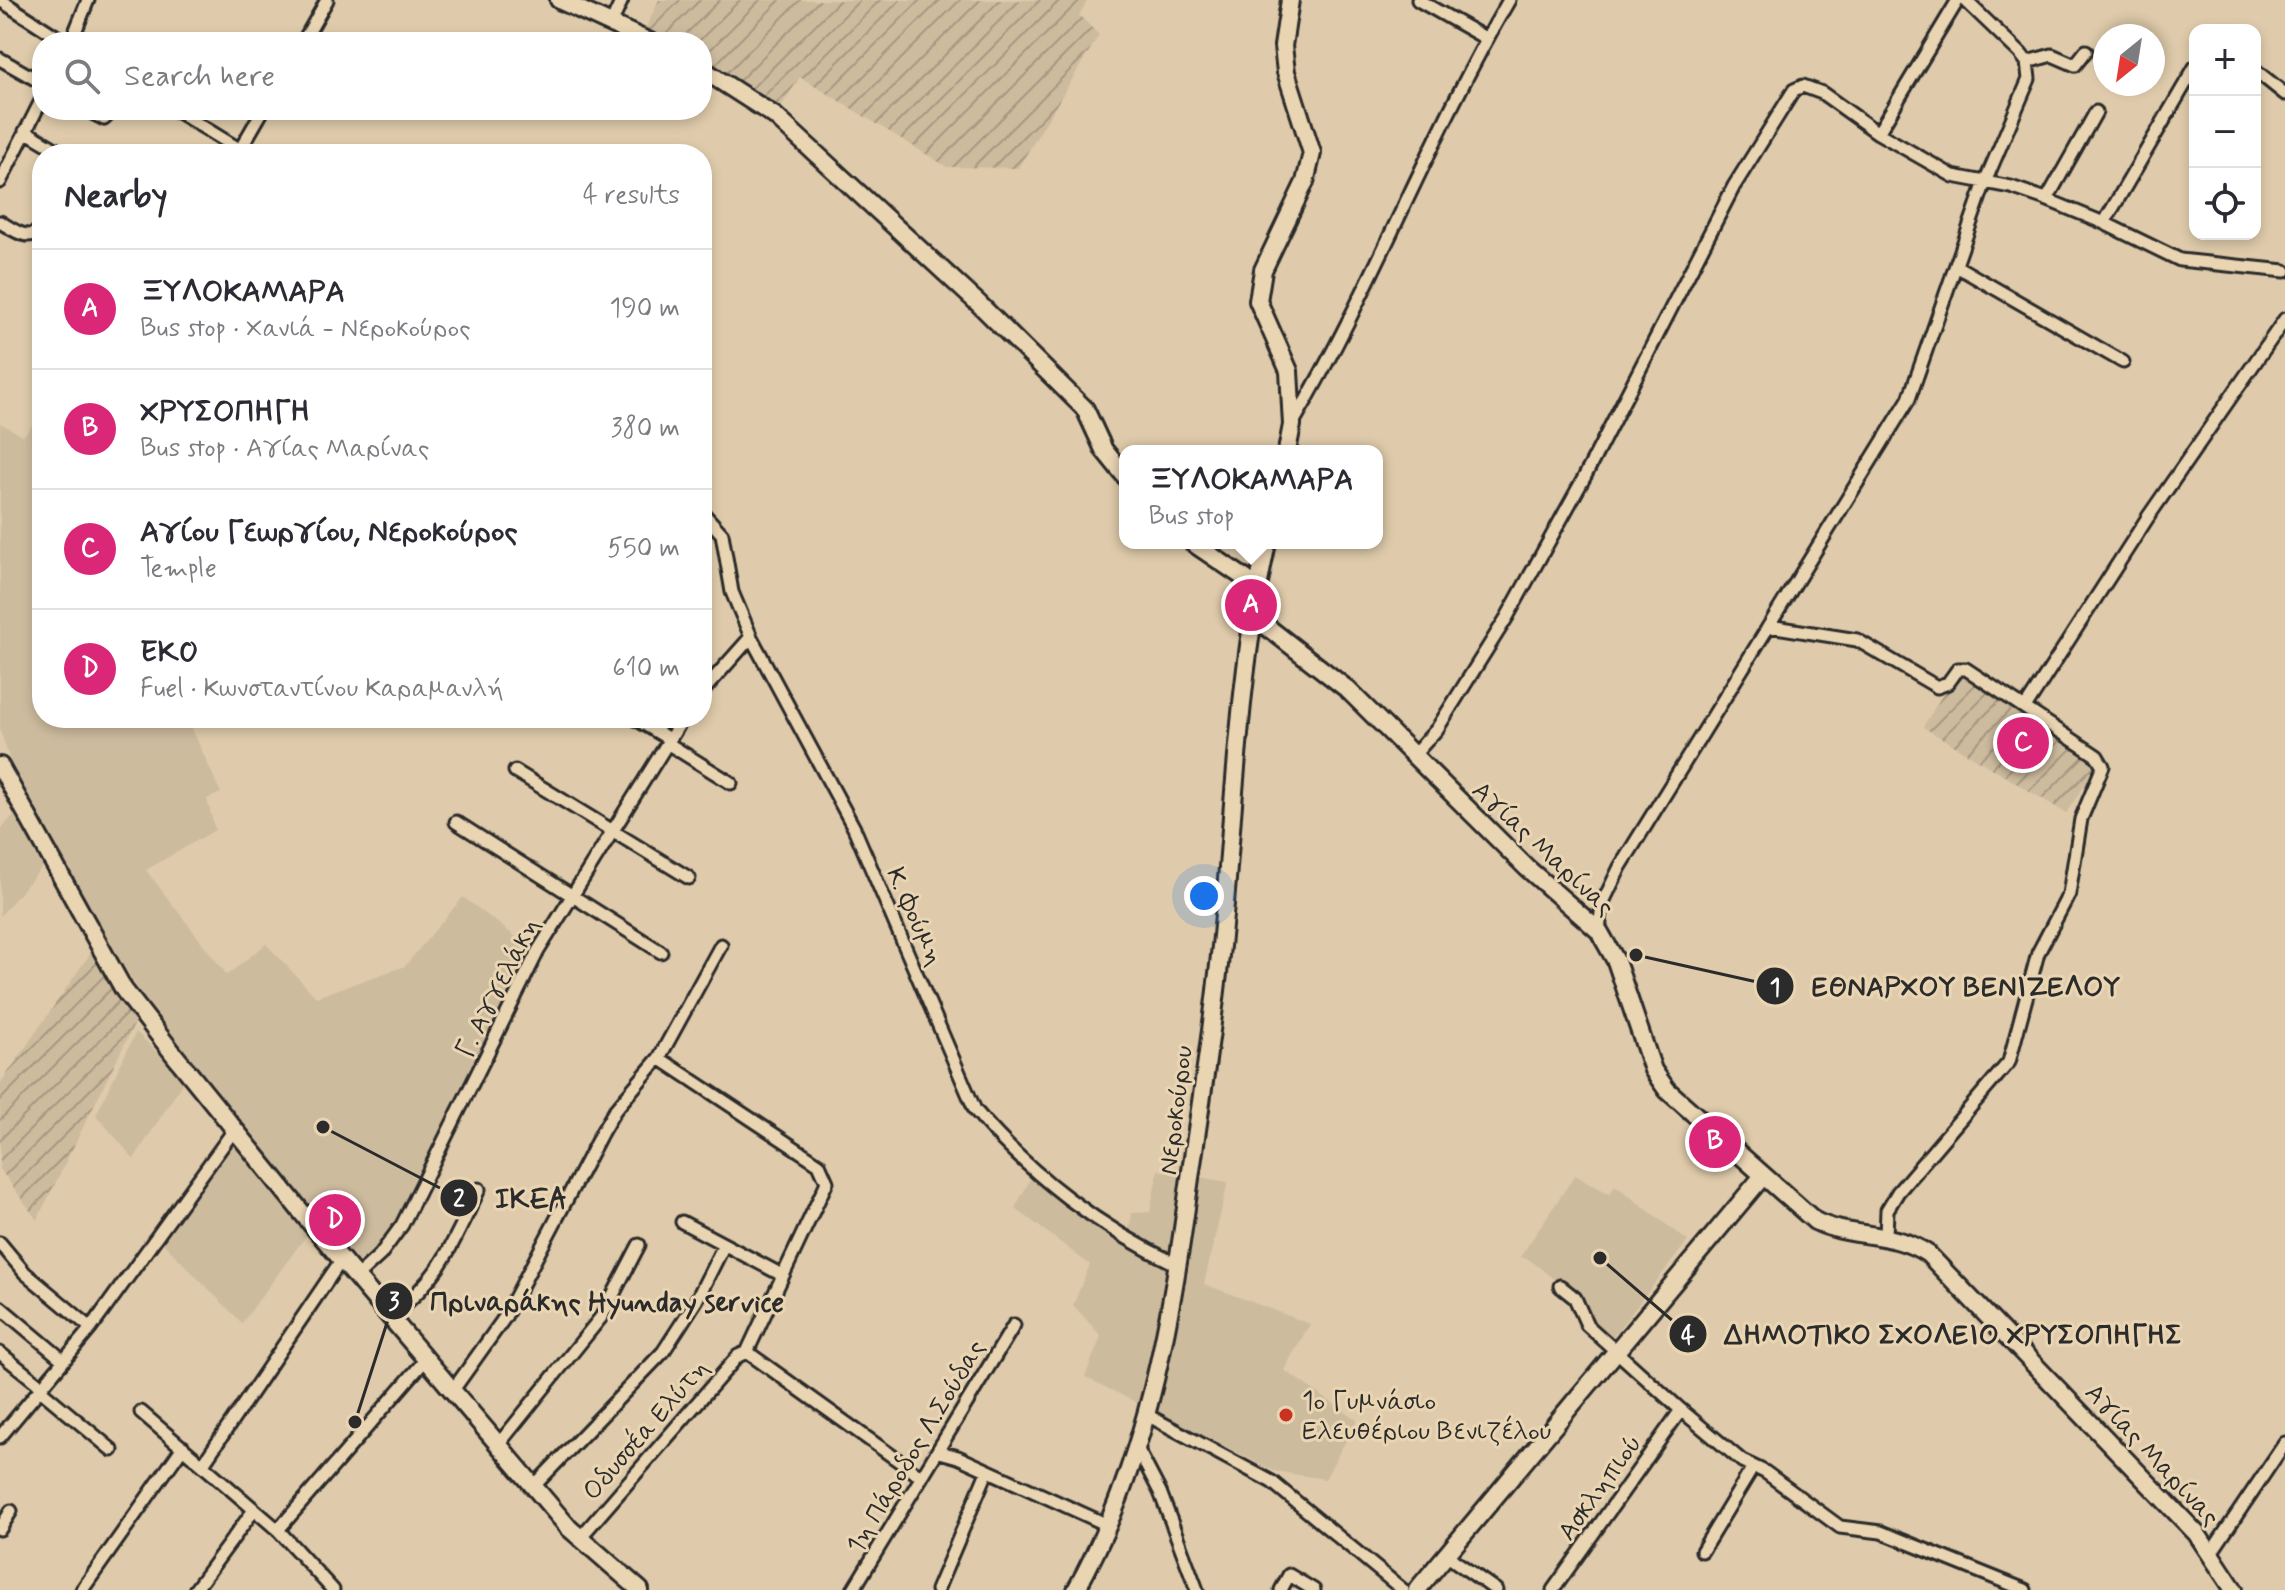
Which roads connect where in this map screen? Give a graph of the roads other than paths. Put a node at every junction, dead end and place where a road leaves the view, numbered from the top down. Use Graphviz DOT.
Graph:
graph roads {
  1 [pos="88,0"];
  2 [pos="327,0"];
  3 [pos="559,0"];
  4 [pos="622,0"];
  5 [pos="1290,0"];
  6 [pos="1418,0"];
  7 [pos="1509,0"];
  8 [pos="1958,0"];
  9 [pos="1965,0"];
  10 [pos="0,1"];
  11 [pos="611,24"];
  12 [pos="49,32"];
  13 [pos="75,32"];
  14 [pos="309,32"];
  15 [pos="628,32"];
  16 [pos="1487,39"];
  17 [pos="2086,51"];
  18 [pos="0,59"];
  19 [pos="2027,62"];
  20 [pos="712,75"];
  21 [pos="2261,75"];
  22 [pos="32,77"];
  23 [pos="2189,77"];
  24 [pos="2285,94"];
  25 [pos="2096,112"];
  26 [pos="32,118"];
  27 [pos="191,120"];
  28 [pos="258,120"];
  29 [pos="25,131"];
  30 [pos="1878,133"];
  31 [pos="47,144"];
  32 [pos="231,144"];
  33 [pos="248,144"];
  34 [pos="0,182"];
  35 [pos="1985,182"];
  36 [pos="2047,199"];
  37 [pos="0,222"];
  38 [pos="2104,223"];
  39 [pos="32,235"];
  40 [pos="1956,266"];
  41 [pos="2285,271"];
  42 [pos="2285,319"];
  43 [pos="2123,362"];
  44 [pos="1292,425"];
  45 [pos="1288,445"];
  46 [pos="1119,470"];
  47 [pos="712,523"];
  48 [pos="1202,549"];
  49 [pos="1266,549"];
  50 [pos="1256,593"];
  51 [pos="1251,619"];
  52 [pos="1769,626"];
  53 [pos="751,637"];
  54 [pos="712,681"];
  55 [pos="2025,708"];
  56 [pos="649,728"];
  57 [pos="676,728"];
  58 [pos="668,741"];
  59 [pos="1413,756"];
  60 [pos="0,766"];
  61 [pos="515,771"];
  62 [pos="731,783"];
  63 [pos="456,822"];
  64 [pos="610,831"];
  65 [pos="689,878"];
  66 [pos="572,894"];
  67 [pos="1599,931"];
  68 [pos="721,945"];
  69 [pos="661,952"];
  70 [pos="659,1058"];
  71 [pos="234,1130"];
  72 [pos="1762,1177"];
  73 [pos="479,1189"];
  74 [pos="682,1222"];
  75 [pos="1886,1236"];
  76 [pos="0,1243"];
  77 [pos="639,1245"];
  78 [pos="723,1247"];
  79 [pos="342,1259"];
  80 [pos="1178,1265"];
  81 [pos="782,1275"];
  82 [pos="356,1277"];
  83 [pos="1560,1286"];
  84 [pos="0,1307"];
  85 [pos="390,1317"];
  86 [pos="1014,1325"];
  87 [pos="91,1328"];
  88 [pos="1615,1349"];
  89 [pos="747,1352"];
  90 [pos="0,1353"];
  91 [pos="427,1358"];
  92 [pos="63,1360"];
  93 [pos="40,1388"];
  94 [pos="453,1390"];
  95 [pos="1681,1410"];
  96 [pos="141,1412"];
  97 [pos="1147,1415"];
  98 [pos="0,1437"];
  99 [pos="2285,1443"];
  100 [pos="498,1445"];
  101 [pos="183,1447"];
  102 [pos="1137,1448"];
  103 [pos="112,1450"];
  104 [pos="940,1452"];
  105 [pos="203,1464"];
  106 [pos="1750,1466"];
  107 [pos="987,1472"];
  108 [pos="920,1476"];
  109 [pos="533,1487"];
  110 [pos="254,1510"];
  111 [pos="11,1511"];
  112 [pos="1110,1526"];
  113 [pos="0,1529"];
  114 [pos="278,1530"];
  115 [pos="579,1539"];
  116 [pos="1702,1551"];
  117 [pos="2211,1553"];
  118 [pos="1446,1555"];
  119 [pos="2223,1574"];
  120 [pos="82,1590"];
  121 [pos="195,1590"];
  122 [pos="333,1590"];
  123 [pos="640,1590"];
  124 [pos="853,1590"];
  125 [pos="937,1590"];
  126 [pos="1076,1590"];
  127 [pos="1197,1590"];
  128 [pos="1281,1590"];
  129 [pos="1314,1590"];
  130 [pos="1403,1590"];
  131 [pos="1417,1590"];
  132 [pos="1496,1590"];
  133 [pos="1553,1590"];
  134 [pos="2025,1590"];
  135 [pos="2213,1590"];
  136 [pos="2234,1590"];
  1 -- 13 [label="street"];
  2 -- 14 [label="street"];
  3 -- 11 [label="main road"];
  4 -- 11 [label="street"];
  5 -- 44 [label="main road"];
  6 -- 16 [label="street"];
  7 -- 16 [label="street"];
  8 -- 30 [label="street"];
  9 -- 19 [label="street"];
  10 -- 12 [label="street"];
  11 -- 15 [label="main road"];
  16 -- 44 [label="street"];
  17 -- 19 [label="street"];
  18 -- 22 [label="street"];
  19 -- 35 [label="street"];
  20 -- 46 [label="main road"];
  21 -- 24 [label="street"];
  23 -- 38 [label="street"];
  25 -- 36 [label="street"];
  26 -- 29 [label="street"];
  27 -- 32 [label="street"];
  28 -- 33 [label="street"];
  29 -- 31 [label="street"];
  29 -- 34 [label="street"];
  30 -- 35 [label="street"];
  30 -- 59 [label="street"];
  35 -- 36 [label="street"];
  35 -- 40 [label="street"];
  36 -- 38 [label="street"];
  37 -- 39 [label="street"];
  38 -- 41 [label="street"];
  40 -- 43 [label="street"];
  40 -- 52 [label="street"];
  42 -- 55 [label="street"];
  44 -- 45 [label="main road"];
  47 -- 53 [label="street, Κ. Φούμη"];
  48 -- 50 [label="main road"];
  49 -- 50 [label="main road, Νεροκούρου"];
  50 -- 51 [label="main road, Νεροκούρου"];
  51 -- 59 [label="main road, Αγίας Μαρίνας"];
  51 -- 80 [label="main road, Νεροκούρου"];
  52 -- 55 [label="street"];
  52 -- 67 [label="street"];
  53 -- 54 [label="street"];
  53 -- 80 [label="street, Κ. Φούμη"];
  55 -- 75 [label="street"];
  56 -- 58 [label="street"];
  57 -- 58 [label="street, Γ. Αγγελάκη"];
  58 -- 62 [label="street"];
  58 -- 64 [label="street, Γ. Αγγελάκη"];
  59 -- 67 [label="main road, Αγίας Μαρίνας"];
  60 -- 71 [label="main road"];
  61 -- 64 [label="street"];
  63 -- 66 [label="street"];
  64 -- 65 [label="street"];
  64 -- 66 [label="street, Γ. Αγγελάκη"];
  66 -- 69 [label="street"];
  66 -- 82 [label="street, Γ. Αγγελάκη"];
  67 -- 72 [label="main road, Αγίας Μαρίνας"];
  68 -- 70 [label="street"];
  70 -- 81 [label="street, Οδυσσέα Ελύτη"];
  70 -- 94 [label="street"];
  71 -- 79 [label="main road"];
  71 -- 87 [label="street"];
  72 -- 75 [label="main road, Αγίας Μαρίνας"];
  72 -- 88 [label="main road"];
  73 -- 85 [label="street"];
  74 -- 78 [label="street"];
  75 -- 117 [label="main road, Αγίας Μαρίνας"];
  76 -- 87 [label="street"];
  77 -- 100 [label="street"];
  78 -- 81 [label="street"];
  78 -- 109 [label="street"];
  79 -- 82 [label="main road"];
  79 -- 105 [label="street"];
  80 -- 97 [label="main road, Νεροκούρου"];
  81 -- 89 [label="street, Οδυσσέα Ελύτη"];
  82 -- 85 [label="main road"];
  83 -- 88 [label="street"];
  84 -- 92 [label="street"];
  85 -- 91 [label="main road"];
  86 -- 104 [label="street, 1η Πάροδος Λ.Σούδας"];
  87 -- 92 [label="street"];
  88 -- 95 [label="street"];
  88 -- 118 [label="main road"];
  89 -- 108 [label="street"];
  89 -- 115 [label="street, Οδυσσέα Ελύτη"];
  90 -- 93 [label="street"];
  91 -- 94 [label="main road"];
  91 -- 114 [label="street"];
  92 -- 93 [label="street"];
  93 -- 98 [label="street"];
  93 -- 103 [label="street"];
  94 -- 100 [label="main road"];
  95 -- 106 [label="street"];
  95 -- 133 [label="street, Ασκληπιού"];
  96 -- 101 [label="street"];
  97 -- 102 [label="main road, Νεροκούρου"];
  97 -- 130 [label="street"];
  99 -- 117 [label="street"];
  100 -- 109 [label="main road"];
  101 -- 105 [label="street"];
  101 -- 120 [label="street"];
  102 -- 112 [label="main road, Νεροκούρου"];
  102 -- 127 [label="street"];
  104 -- 107 [label="street"];
  104 -- 108 [label="street, 1η Πάροδος Λ.Σούδας"];
  105 -- 110 [label="street"];
  106 -- 116 [label="street"];
  106 -- 134 [label="street"];
  107 -- 112 [label="street"];
  107 -- 125 [label="street"];
  108 -- 124 [label="street, 1η Πάροδος Λ.Σούδας"];
  109 -- 115 [label="main road"];
  110 -- 114 [label="street"];
  110 -- 121 [label="street"];
  111 -- 113 [label="street"];
  112 -- 126 [label="main road, Νεροκούρου"];
  114 -- 122 [label="street"];
  115 -- 123 [label="main road"];
  117 -- 119 [label="main road, Αγίας Μαρίνας"];
  118 -- 131 [label="main road"];
  118 -- 132 [label="street"];
  119 -- 135 [label="main road"];
  119 -- 136 [label="main road, Αγίας Μαρίνας"];
  128 -- 129 [label="street"];
}
